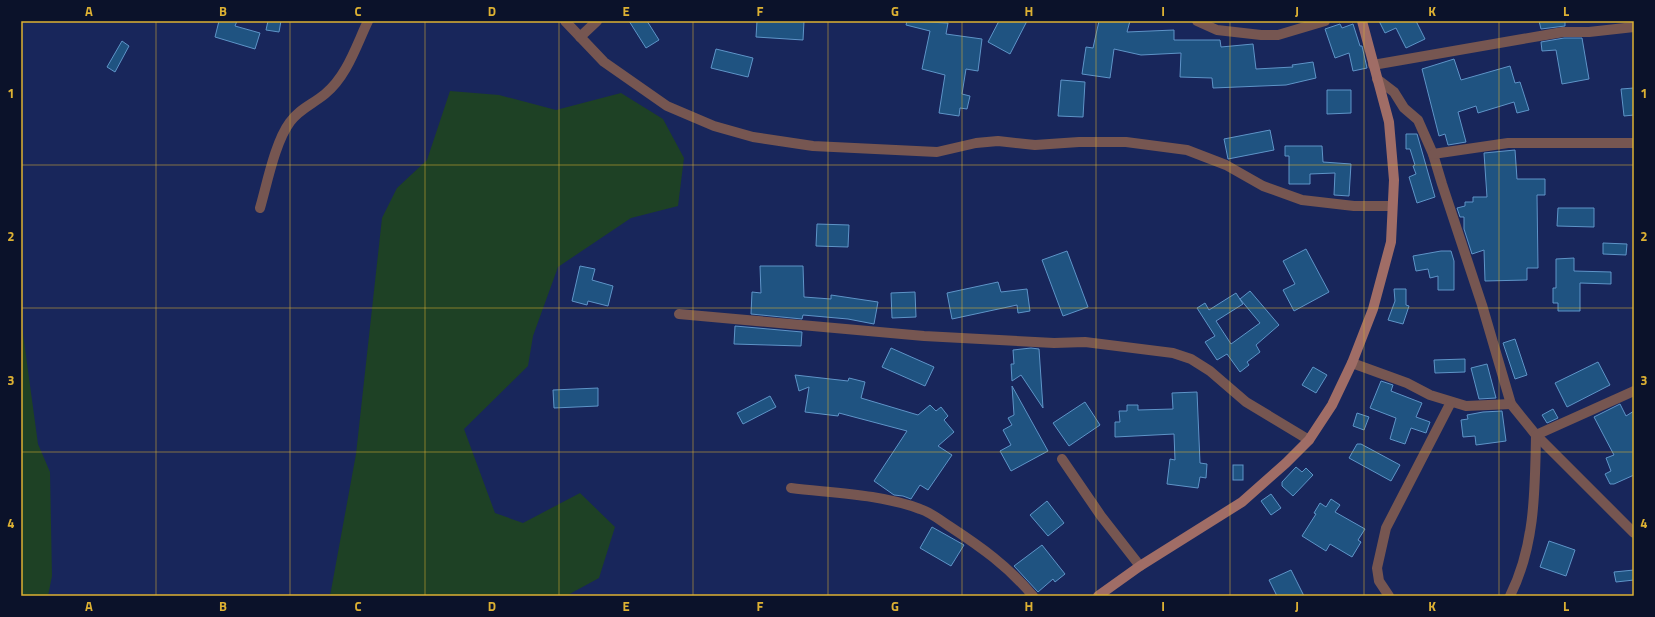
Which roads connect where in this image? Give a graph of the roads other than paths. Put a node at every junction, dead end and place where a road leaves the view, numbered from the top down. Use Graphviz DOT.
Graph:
graph roads {
  1 [pos="368,21"];
  2 [pos="565,21"];
  3 [pos="597,21"];
  4 [pos="1197,21"];
  5 [pos="1325,21"];
  6 [pos="1362,21"];
  7 [pos="1634,27"];
  8 [pos="580,37"];
  9 [pos="1373,66"];
  10 [pos="1377,79"];
  11 [pos="1634,143"];
  12 [pos="1433,154"];
  13 [pos="1392,206"];
  14 [pos="260,208"];
  15 [pos="679,314"];
  16 [pos="1352,363"];
  17 [pos="1634,391"];
  18 [pos="1451,402"];
  19 [pos="1511,404"];
  20 [pos="1536,435"];
  21 [pos="1309,440"];
  22 [pos="1062,459"];
  23 [pos="791,488"];
  24 [pos="1634,533"];
  25 [pos="1140,566"];
  26 [pos="1033,596"];
  27 [pos="1098,596"];
  28 [pos="1389,596"];
  29 [pos="1510,596"];
  1 -- 14 [label="street"];
  2 -- 8 [label="street"];
  3 -- 8 [label="street"];
  4 -- 5 [label="street"];
  6 -- 9 [label="main road"];
  7 -- 9 [label="street"];
  8 -- 13 [label="street"];
  9 -- 10 [label="main road"];
  10 -- 12 [label="street"];
  10 -- 13 [label="main road"];
  11 -- 12 [label="street"];
  12 -- 19 [label="street"];
  13 -- 16 [label="main road"];
  15 -- 21 [label="street"];
  16 -- 18 [label="street"];
  16 -- 21 [label="main road"];
  17 -- 20 [label="street"];
  18 -- 19 [label="street"];
  18 -- 28 [label="street"];
  19 -- 20 [label="street"];
  20 -- 24 [label="street"];
  20 -- 29 [label="street"];
  21 -- 25 [label="main road"];
  22 -- 25 [label="street"];
  23 -- 26 [label="street"];
  25 -- 27 [label="main road"];
}
